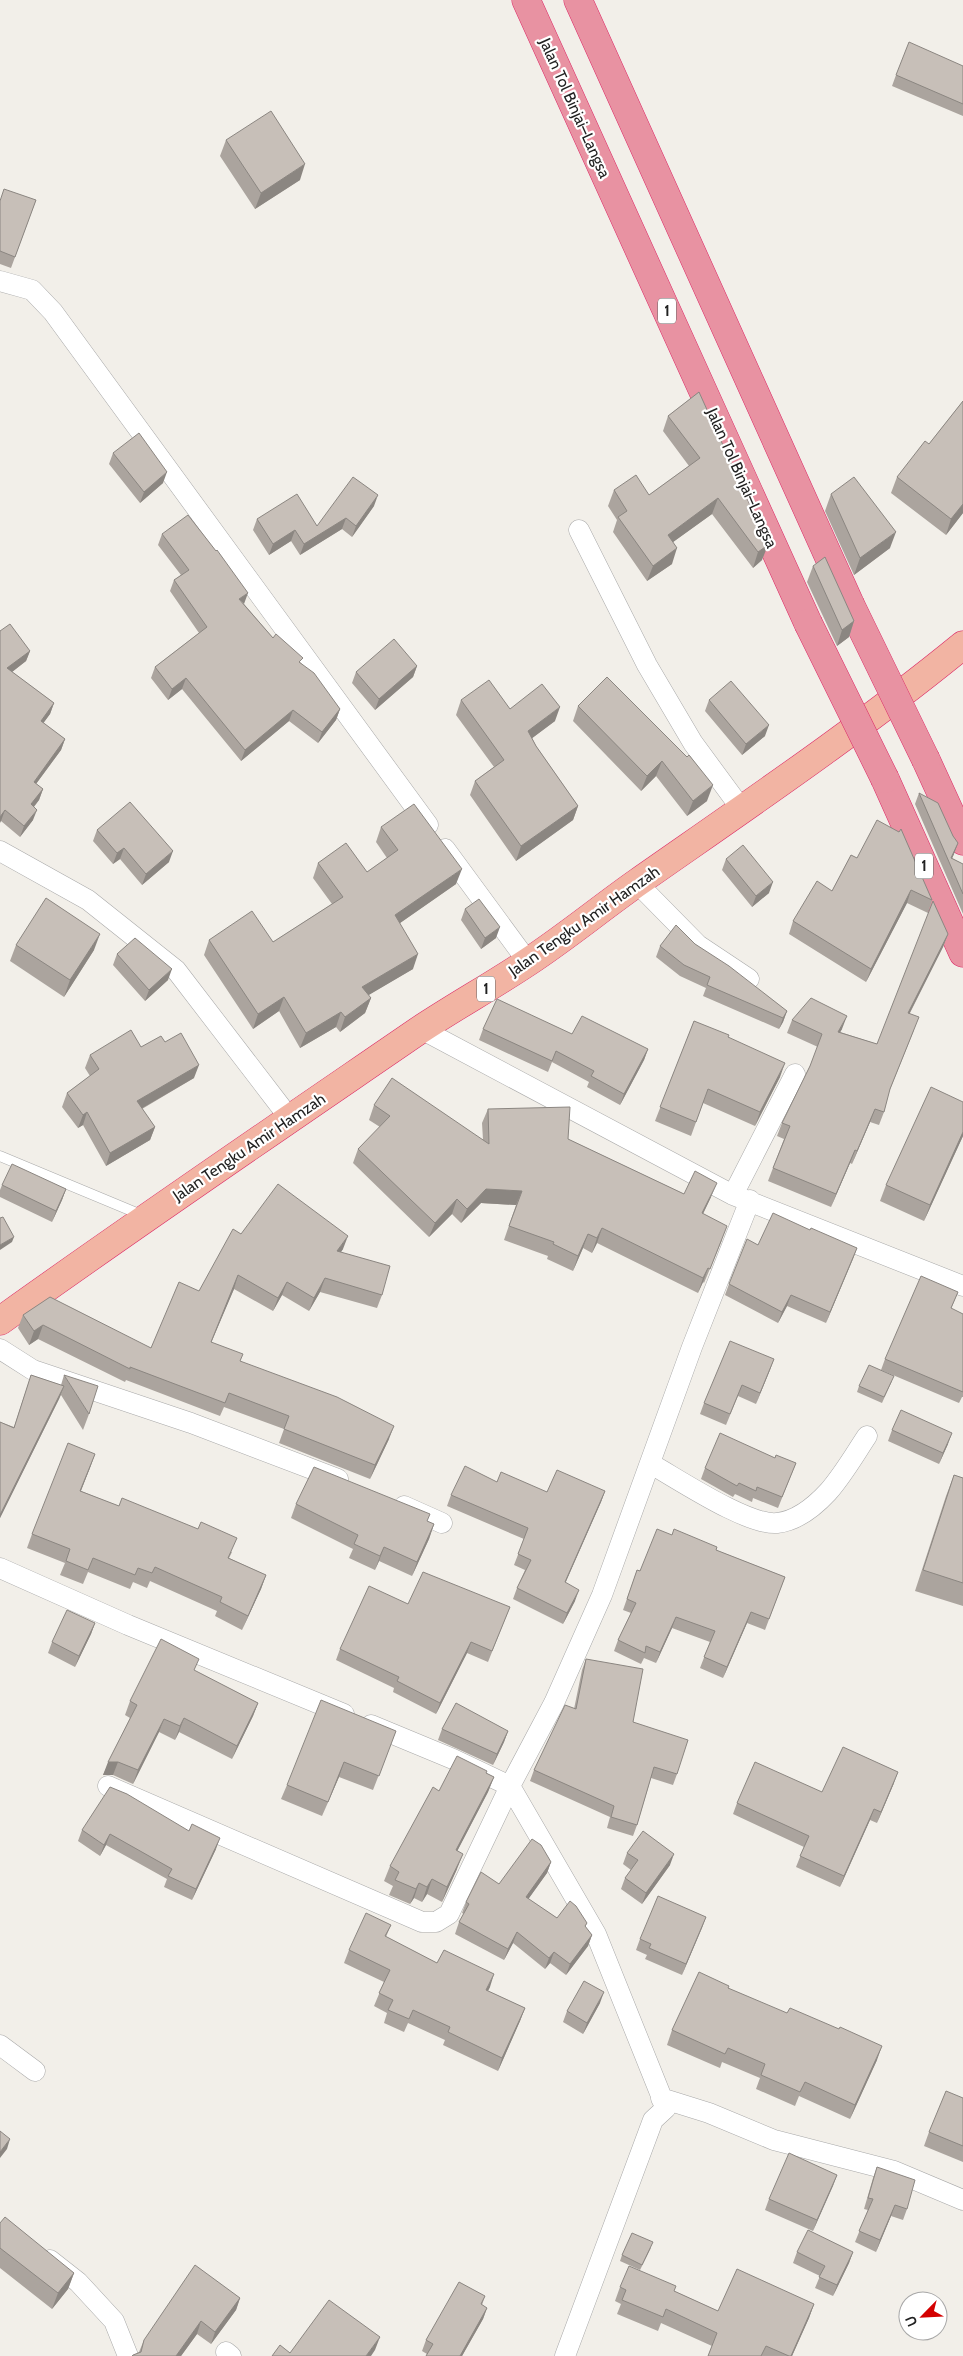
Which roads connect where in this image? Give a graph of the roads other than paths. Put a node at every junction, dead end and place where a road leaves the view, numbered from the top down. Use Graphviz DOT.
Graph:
graph roads {
  1 [pos="526,0"];
  2 [pos="578,0"];
  3 [pos="0,281"];
  4 [pos="579,530"];
  5 [pos="963,645"];
  6 [pos="743,811"];
  7 [pos="963,841"];
  8 [pos="0,851"];
  9 [pos="637,883"];
  10 [pos="963,953"];
  11 [pos="528,962"];
  12 [pos="748,979"];
  13 [pos="421,1029"];
  14 [pos="795,1074"];
  15 [pos="291,1120"];
  16 [pos="0,1156"];
  17 [pos="742,1198"];
  18 [pos="145,1217"];
  19 [pos="963,1286"];
  20 [pos="0,1321"];
  21 [pos="0,1349"];
  22 [pos="867,1436"];
  23 [pos="651,1464"];
  24 [pos="355,1485"];
  25 [pos="390,1500"];
  26 [pos="442,1523"];
  27 [pos="0,1568"];
  28 [pos="108,1786"];
  29 [pos="510,1786"];
  30 [pos="0,2045"];
  31 [pos="35,2071"];
  32 [pos="666,2108"];
  33 [pos="963,2200"];
  34 [pos="38,2250"];
  35 [pos="128,2356"];
  36 [pos="565,2356"];
  1 -- 10 [label="highway, Jalan Tol Binjai–Langsa / 1, bridge"];
  2 -- 7 [label="highway, bridge"];
  3 -- 11 [label="street"];
  4 -- 6 [label="street"];
  5 -- 6 [label="highway, Jalan Tengku Amir Hamzah / 1"];
  6 -- 9 [label="highway, Jalan Tengku Amir Hamzah / 1"];
  8 -- 15 [label="street"];
  9 -- 11 [label="highway, Jalan Tengku Amir Hamzah / 1"];
  9 -- 12 [label="street"];
  11 -- 13 [label="highway, Jalan Tengku Amir Hamzah / 1"];
  13 -- 15 [label="highway, Jalan Tengku Amir Hamzah / 1"];
  13 -- 17 [label="street"];
  14 -- 17 [label="street"];
  15 -- 18 [label="highway, Jalan Tengku Amir Hamzah / 1"];
  16 -- 18 [label="lane"];
  17 -- 19 [label="street"];
  17 -- 23 [label="street"];
  18 -- 20 [label="highway, Jalan Tengku Amir Hamzah / 1"];
  21 -- 24 [label="street"];
  22 -- 23 [label="street"];
  23 -- 29 [label="street"];
  25 -- 26 [label="street"];
  27 -- 29 [label="street"];
  28 -- 29 [label="street"];
  29 -- 32 [label="street"];
  30 -- 31 [label="street"];
  32 -- 33 [label="street"];
  32 -- 36 [label="street"];
  34 -- 35 [label="street"];
}
